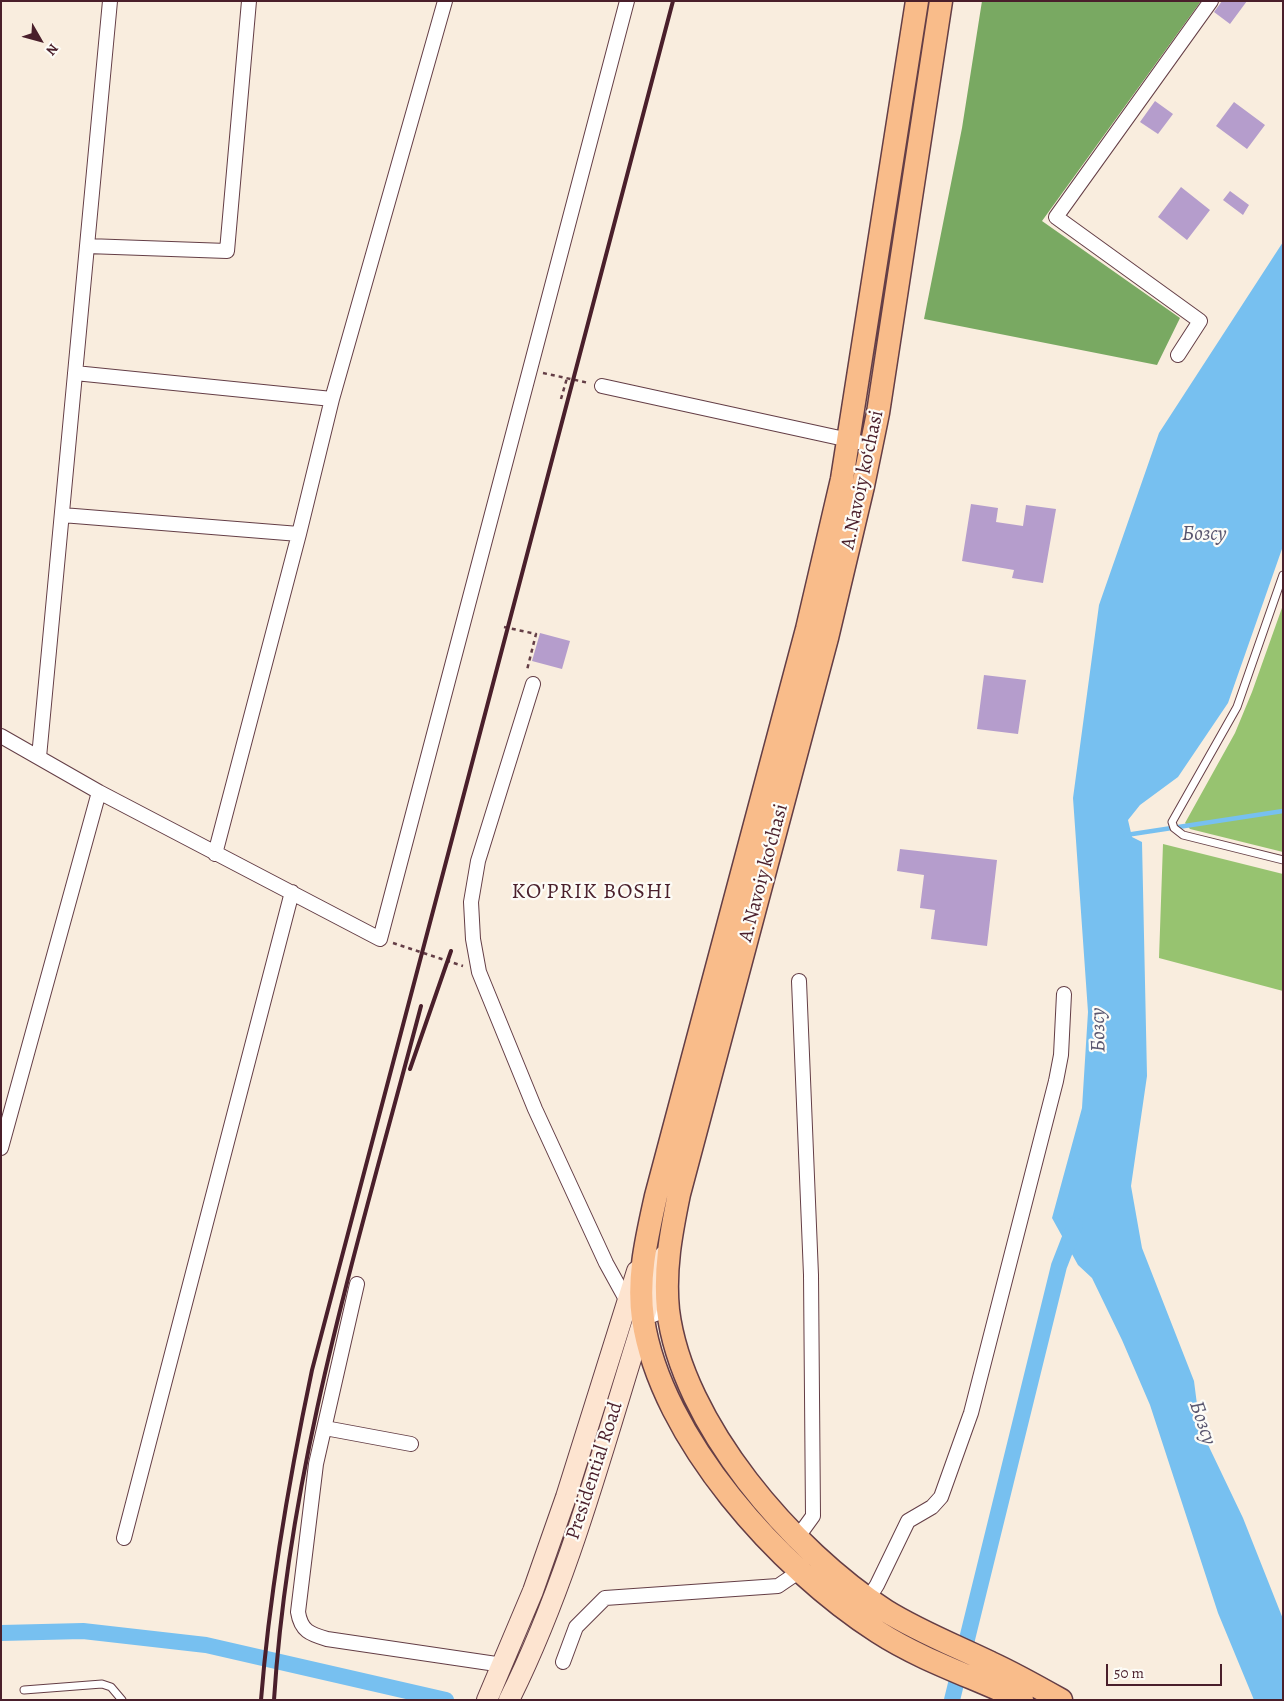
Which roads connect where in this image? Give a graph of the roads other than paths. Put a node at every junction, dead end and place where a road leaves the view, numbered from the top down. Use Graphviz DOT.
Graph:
graph roads {
  1 [pos="110,1"];
  2 [pos="249,1"];
  3 [pos="444,1"];
  4 [pos="627,1"];
  5 [pos="1210,1"];
  6 [pos="916,10"];
  7 [pos="939,12"];
  8 [pos="87,246"];
  9 [pos="1178,355"];
  10 [pos="76,373"];
  11 [pos="602,386"];
  12 [pos="332,400"];
  13 [pos="878,413"];
  14 [pos="854,414"];
  15 [pos="850,439"];
  16 [pos="872,444"];
  17 [pos="842,479"];
  18 [pos="864,486"];
  19 [pos="62,515"];
  20 [pos="300,534"];
  21 [pos="1283,575"];
  22 [pos="533,684"];
  23 [pos="1,736"];
  24 [pos="39,757"];
  25 [pos="99,792"];
  26 [pos="215,854"];
  27 [pos="1283,860"];
  28 [pos="292,892"];
  29 [pos="799,981"];
  30 [pos="1064,994"];
  31 [pos="1,1148"];
  32 [pos="670,1238"];
  33 [pos="357,1284"];
  34 [pos="668,1309"];
  35 [pos="636,1311"];
  36 [pos="325,1428"];
  37 [pos="411,1444"];
  38 [pos="124,1538"];
  39 [pos="797,1538"];
  40 [pos="800,1571"];
  41 [pos="868,1599"];
  42 [pos="934,1650"];
  43 [pos="562,1662"];
  44 [pos="503,1665"];
  45 [pos="986,1672"];
  46 [pos="24,1690"];
  47 [pos="501,1693"];
  48 [pos="122,1700"];
  49 [pos="1022,1700"];
  50 [pos="1062,1700"];
  1 -- 8 [label="street"];
  2 -- 8 [label="street"];
  3 -- 12 [label="street"];
  4 -- 28 [label="street"];
  5 -- 9 [label="street"];
  6 -- 7 [label="main road"];
  6 -- 14 [label="main road"];
  7 -- 13 [label="main road, A.Navoiy ko‘chasi"];
  8 -- 10 [label="street"];
  10 -- 12 [label="street"];
  10 -- 19 [label="street"];
  11 -- 15 [label="street"];
  12 -- 20 [label="street"];
  13 -- 14 [label="main road"];
  13 -- 16 [label="main road, A.Navoiy ko‘chasi"];
  14 -- 15 [label="main road"];
  15 -- 16 [label="street"];
  15 -- 17 [label="main road"];
  16 -- 18 [label="main road, A.Navoiy ko‘chasi"];
  17 -- 18 [label="main road"];
  17 -- 35 [label="main road"];
  18 -- 32 [label="main road, A.Navoiy ko‘chasi"];
  19 -- 20 [label="street"];
  19 -- 24 [label="street"];
  20 -- 26 [label="street"];
  21 -- 27 [label="lane"];
  22 -- 35 [label="street"];
  23 -- 24 [label="street"];
  24 -- 25 [label="street"];
  25 -- 26 [label="street"];
  25 -- 31 [label="street"];
  26 -- 28 [label="street"];
  28 -- 38 [label="street"];
  29 -- 39 [label="street"];
  30 -- 41 [label="street"];
  32 -- 34 [label="main road, A.Navoiy ko‘chasi"];
  32 -- 35 [label="street, Presidential Road"];
  33 -- 36 [label="street"];
  34 -- 35 [label="street"];
  34 -- 39 [label="main road, A.Navoiy ko‘chasi"];
  35 -- 40 [label="main road"];
  35 -- 44 [label="street, Presidential Road"];
  35 -- 47 [label="street, Presidential Road"];
  36 -- 37 [label="street"];
  36 -- 44 [label="street"];
  39 -- 41 [label="main road, A.Navoiy ko‘chasi"];
  40 -- 42 [label="main road"];
  40 -- 43 [label="street"];
  41 -- 42 [label="main road, A.Navoiy ko‘chasi"];
  42 -- 45 [label="main road"];
  44 -- 47 [label="street, Presidential Road"];
  45 -- 49 [label="main road"];
  45 -- 50 [label="main road"];
  46 -- 48 [label="lane"];
}
